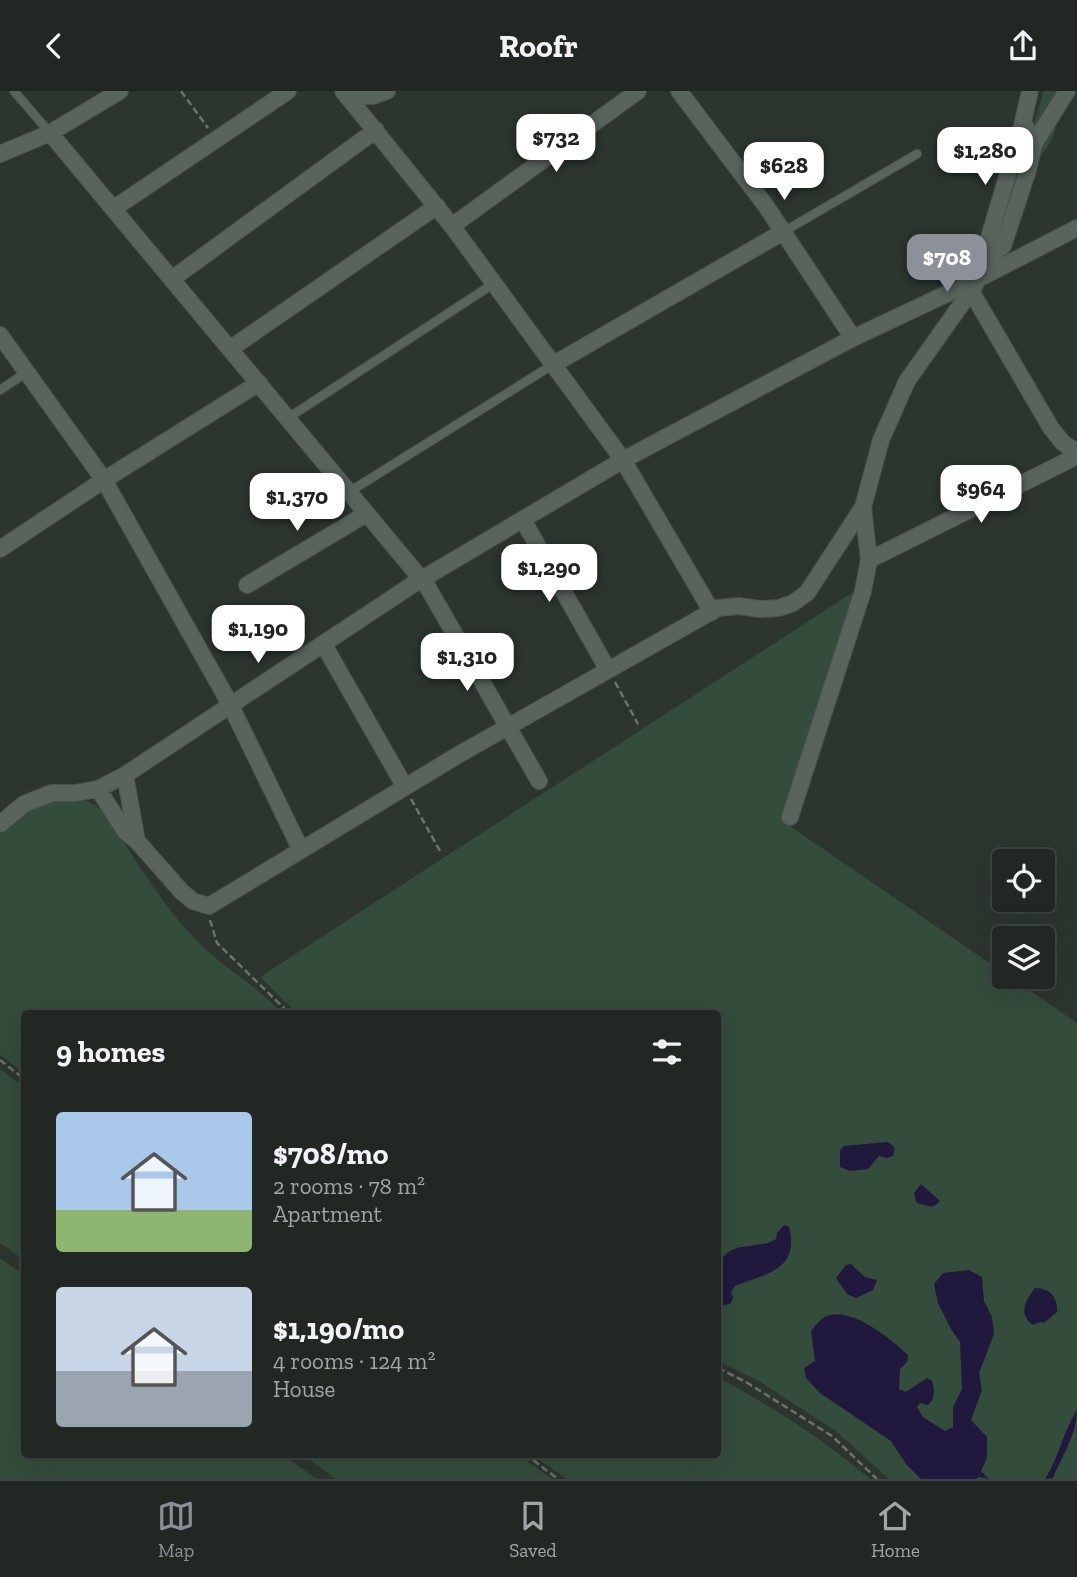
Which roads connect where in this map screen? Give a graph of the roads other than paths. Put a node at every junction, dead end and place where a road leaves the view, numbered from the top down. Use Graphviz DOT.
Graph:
graph roads {
  1 [pos="14,91"];
  2 [pos="120,91"];
  3 [pos="288,91"];
  4 [pos="387,91"];
  5 [pos="638,91"];
  6 [pos="679,91"];
  7 [pos="1030,91"];
  8 [pos="1067,91"];
  9 [pos="345,93"];
  10 [pos="1023,122"];
  11 [pos="376,130"];
  12 [pos="50,133"];
  13 [pos="1034,144"];
  14 [pos="0,154"];
  15 [pos="917,154"];
  16 [pos="436,206"];
  17 [pos="113,209"];
  18 [pos="452,226"];
  19 [pos="1077,228"];
  20 [pos="783,232"];
  21 [pos="983,261"];
  22 [pos="172,279"];
  23 [pos="493,284"];
  24 [pos="974,286"];
  25 [pos="0,335"];
  26 [pos="853,338"];
  27 [pos="230,349"];
  28 [pos="554,364"];
  29 [pos="27,372"];
  30 [pos="259,383"];
  31 [pos="0,390"];
  32 [pos="288,418"];
  33 [pos="1077,454"];
  34 [pos="623,460"];
  35 [pos="104,480"];
  36 [pos="349,492"];
  37 [pos="863,507"];
  38 [pos="366,514"];
  39 [pos="523,520"];
  40 [pos="0,549"];
  41 [pos="869,560"];
  42 [pos="422,580"];
  43 [pos="247,585"];
  44 [pos="712,611"];
  45 [pos="324,645"];
  46 [pos="608,670"];
  47 [pos="230,704"];
  48 [pos="507,727"];
  49 [pos="125,775"];
  50 [pos="539,781"];
  51 [pos="405,787"];
  52 [pos="97,789"];
  53 [pos="790,817"];
  54 [pos="0,824"];
  55 [pos="138,841"];
  56 [pos="301,850"];
  1 -- 12 [label="lane"];
  2 -- 12 [label="street"];
  3 -- 17 [label="street"];
  4 -- 9 [label="street"];
  5 -- 18 [label="street"];
  6 -- 20 [label="street"];
  7 -- 10 [label="street"];
  8 -- 13 [label="street"];
  9 -- 11 [label="street"];
  10 -- 13 [label="street"];
  10 -- 21 [label="street"];
  11 -- 16 [label="street"];
  11 -- 22 [label="street"];
  12 -- 14 [label="street"];
  12 -- 17 [label="street"];
  13 -- 21 [label="street"];
  15 -- 20 [label="lane"];
  16 -- 18 [label="street"];
  16 -- 27 [label="street"];
  17 -- 22 [label="street"];
  18 -- 23 [label="street"];
  19 -- 24 [label="street"];
  20 -- 26 [label="street"];
  20 -- 28 [label="street"];
  21 -- 24 [label="street"];
  22 -- 27 [label="street"];
  23 -- 28 [label="street"];
  23 -- 32 [label="lane"];
  24 -- 26 [label="street"];
  24 -- 33 [label="street"];
  24 -- 37 [label="street"];
  25 -- 29 [label="street"];
  26 -- 34 [label="street"];
  27 -- 30 [label="street"];
  28 -- 34 [label="street"];
  28 -- 36 [label="lane"];
  29 -- 31 [label="lane"];
  29 -- 35 [label="street"];
  30 -- 32 [label="street"];
  30 -- 35 [label="street"];
  32 -- 36 [label="street"];
  33 -- 41 [label="street"];
  34 -- 39 [label="street"];
  34 -- 44 [label="street"];
  35 -- 40 [label="street"];
  35 -- 47 [label="street"];
  36 -- 38 [label="street"];
  37 -- 41 [label="street"];
  37 -- 44 [label="street"];
  38 -- 42 [label="street"];
  38 -- 43 [label="street"];
  39 -- 42 [label="street"];
  39 -- 46 [label="street"];
  41 -- 53 [label="street"];
  42 -- 45 [label="street"];
  42 -- 48 [label="street"];
  44 -- 46 [label="street"];
  45 -- 47 [label="street"];
  45 -- 51 [label="street"];
  46 -- 48 [label="street"];
  47 -- 49 [label="street"];
  47 -- 56 [label="street"];
  48 -- 50 [label="street"];
  48 -- 51 [label="street"];
  49 -- 52 [label="street"];
  49 -- 55 [label="street"];
  51 -- 56 [label="street"];
  52 -- 54 [label="street"];
  52 -- 55 [label="street"];
  55 -- 56 [label="street"];
}
